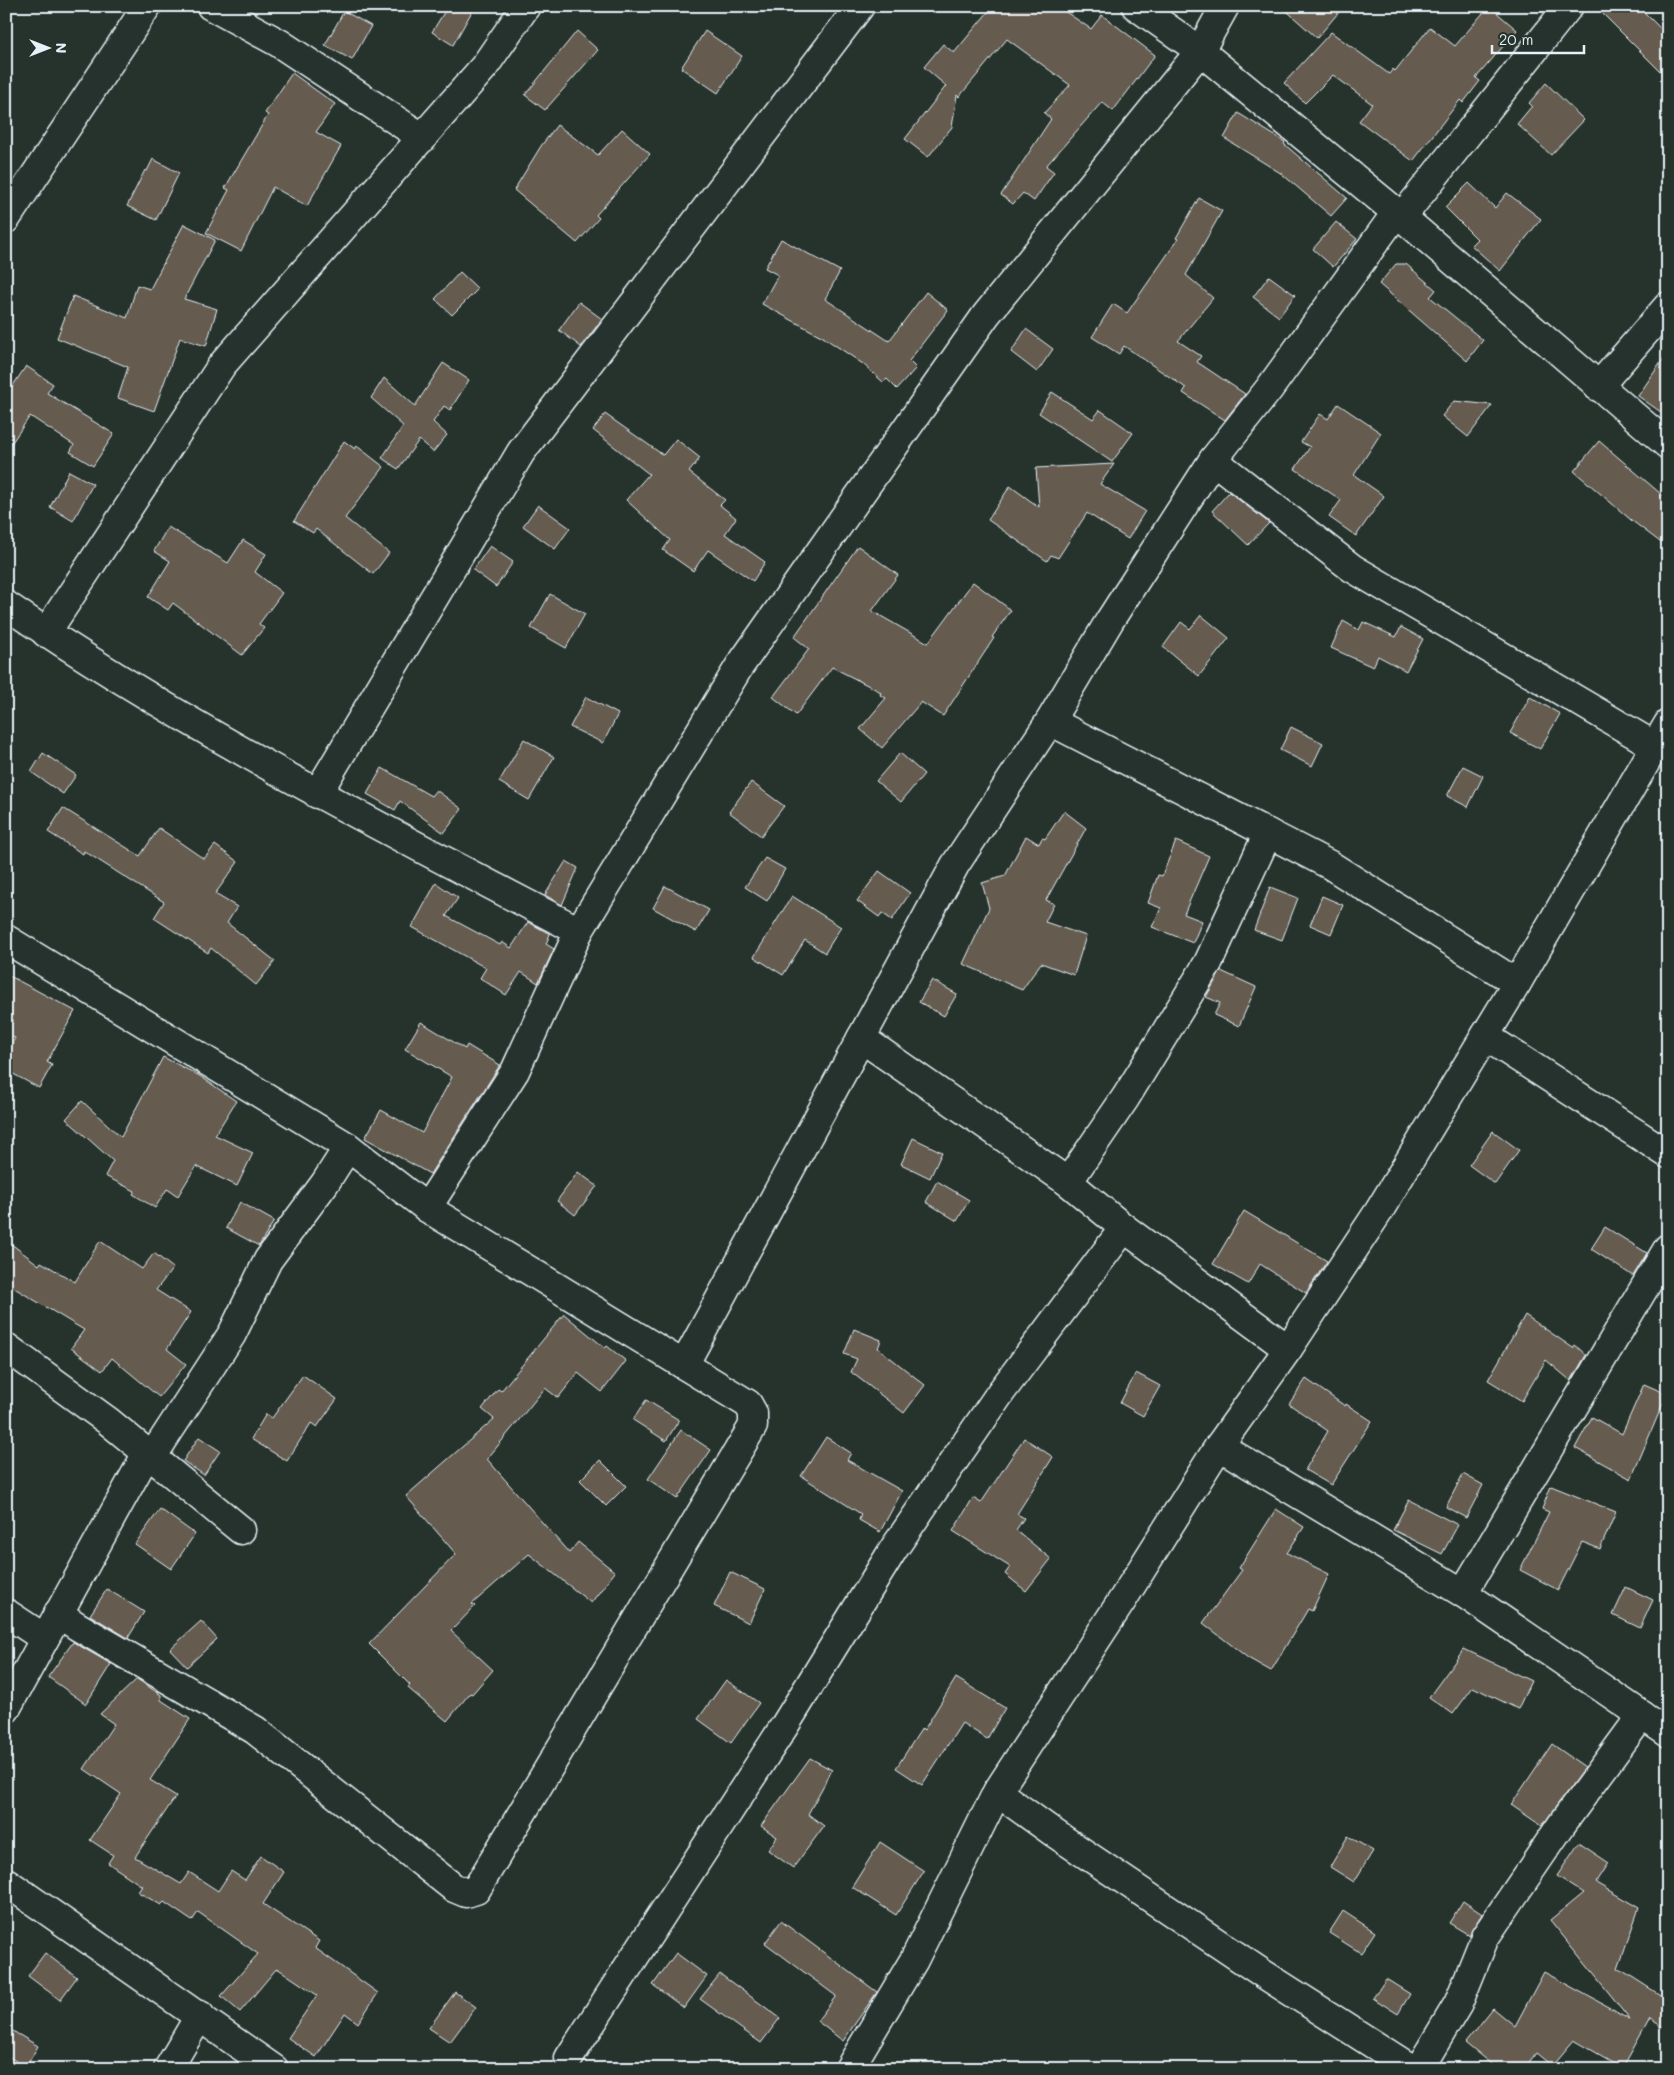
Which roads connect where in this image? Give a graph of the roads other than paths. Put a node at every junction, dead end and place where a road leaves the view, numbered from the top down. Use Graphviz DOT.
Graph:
graph roads {
  1 [pos="147,6"];
  2 [pos="210,6"];
  3 [pos="526,6"];
  4 [pos="860,6"];
  5 [pos="1136,6"];
  6 [pos="1225,6"];
  7 [pos="1568,6"];
  8 [pos="1200,51"];
  9 [pos="423,138"];
  10 [pos="1399,215"];
  11 [pos="6,219"];
  12 [pos="1668,306"];
  13 [pos="1598,387"];
  14 [pos="1668,445"];
  15 [pos="1213,460"];
  16 [pos="6,605"];
  17 [pos="46,633"];
  18 [pos="1050,721"];
  19 [pos="1661,735"];
  20 [pos="318,794"];
  21 [pos="1268,833"];
  22 [pos="579,930"];
  23 [pos="6,939"];
  24 [pos="1517,983"];
  25 [pos="1485,1036"];
  26 [pos="860,1038"];
  27 [pos="348,1147"];
  28 [pos="1668,1154"];
  29 [pos="1068,1182"];
  30 [pos="427,1208"];
  31 [pos="1124,1228"];
  32 [pos="1668,1248"];
  33 [pos="6,1347"];
  34 [pos="1288,1349"];
  35 [pos="684,1365"];
  36 [pos="1219,1446"];
  37 [pos="150,1455"];
  38 [pos="241,1530"];
  39 [pos="1463,1593"];
  40 [pos="6,1613"];
  41 [pos="58,1613"];
  42 [pos="44,1638"];
  43 [pos="6,1708"];
  44 [pos="1642,1716"];
  45 [pos="1668,1733"];
  46 [pos="997,1792"];
  47 [pos="6,1882"];
  48 [pos="200,2015"];
  49 [pos="569,2058"];
  50 [pos="168,2069"];
  51 [pos="274,2069"];
  52 [pos="849,2069"];
  53 [pos="1412,2069"];
  54 [pos="1419,2069"];
  1 -- 11 [label="street"];
  2 -- 9 [label="street"];
  3 -- 9 [label="street"];
  4 -- 20 [label="street"];
  5 -- 8 [label="street"];
  6 -- 8 [label="street"];
  7 -- 10 [label="street"];
  8 -- 10 [label="street"];
  8 -- 22 [label="street"];
  9 -- 17 [label="street"];
  10 -- 13 [label="street"];
  10 -- 15 [label="street"];
  12 -- 13 [label="street"];
  13 -- 14 [label="street"];
  15 -- 18 [label="street"];
  15 -- 19 [label="street"];
  16 -- 17 [label="street"];
  17 -- 20 [label="street"];
  18 -- 21 [label="street"];
  18 -- 26 [label="street"];
  19 -- 24 [label="street"];
  20 -- 22 [label="street"];
  21 -- 24 [label="street"];
  21 -- 29 [label="street"];
  22 -- 30 [label="street"];
  23 -- 27 [label="street"];
  24 -- 25 [label="street"];
  25 -- 28 [label="street"];
  25 -- 34 [label="street"];
  26 -- 29 [label="street"];
  26 -- 35 [label="street"];
  27 -- 30 [label="street"];
  27 -- 37 [label="street"];
  29 -- 31 [label="street"];
  30 -- 35 [label="street"];
  31 -- 34 [label="street"];
  31 -- 49 [label="street"];
  32 -- 39 [label="street"];
  33 -- 37 [label="street"];
  34 -- 36 [label="street"];
  35 -- 41 [label="street"];
  36 -- 39 [label="street"];
  36 -- 46 [label="street"];
  37 -- 38 [label="street"];
  37 -- 41 [label="street"];
  39 -- 44 [label="street"];
  40 -- 42 [label="street"];
  41 -- 42 [label="street"];
  42 -- 43 [label="street"];
  44 -- 45 [label="street"];
  44 -- 54 [label="street"];
  46 -- 52 [label="street"];
  46 -- 53 [label="street"];
  47 -- 48 [label="street"];
  48 -- 50 [label="street"];
  48 -- 51 [label="street"];
}
